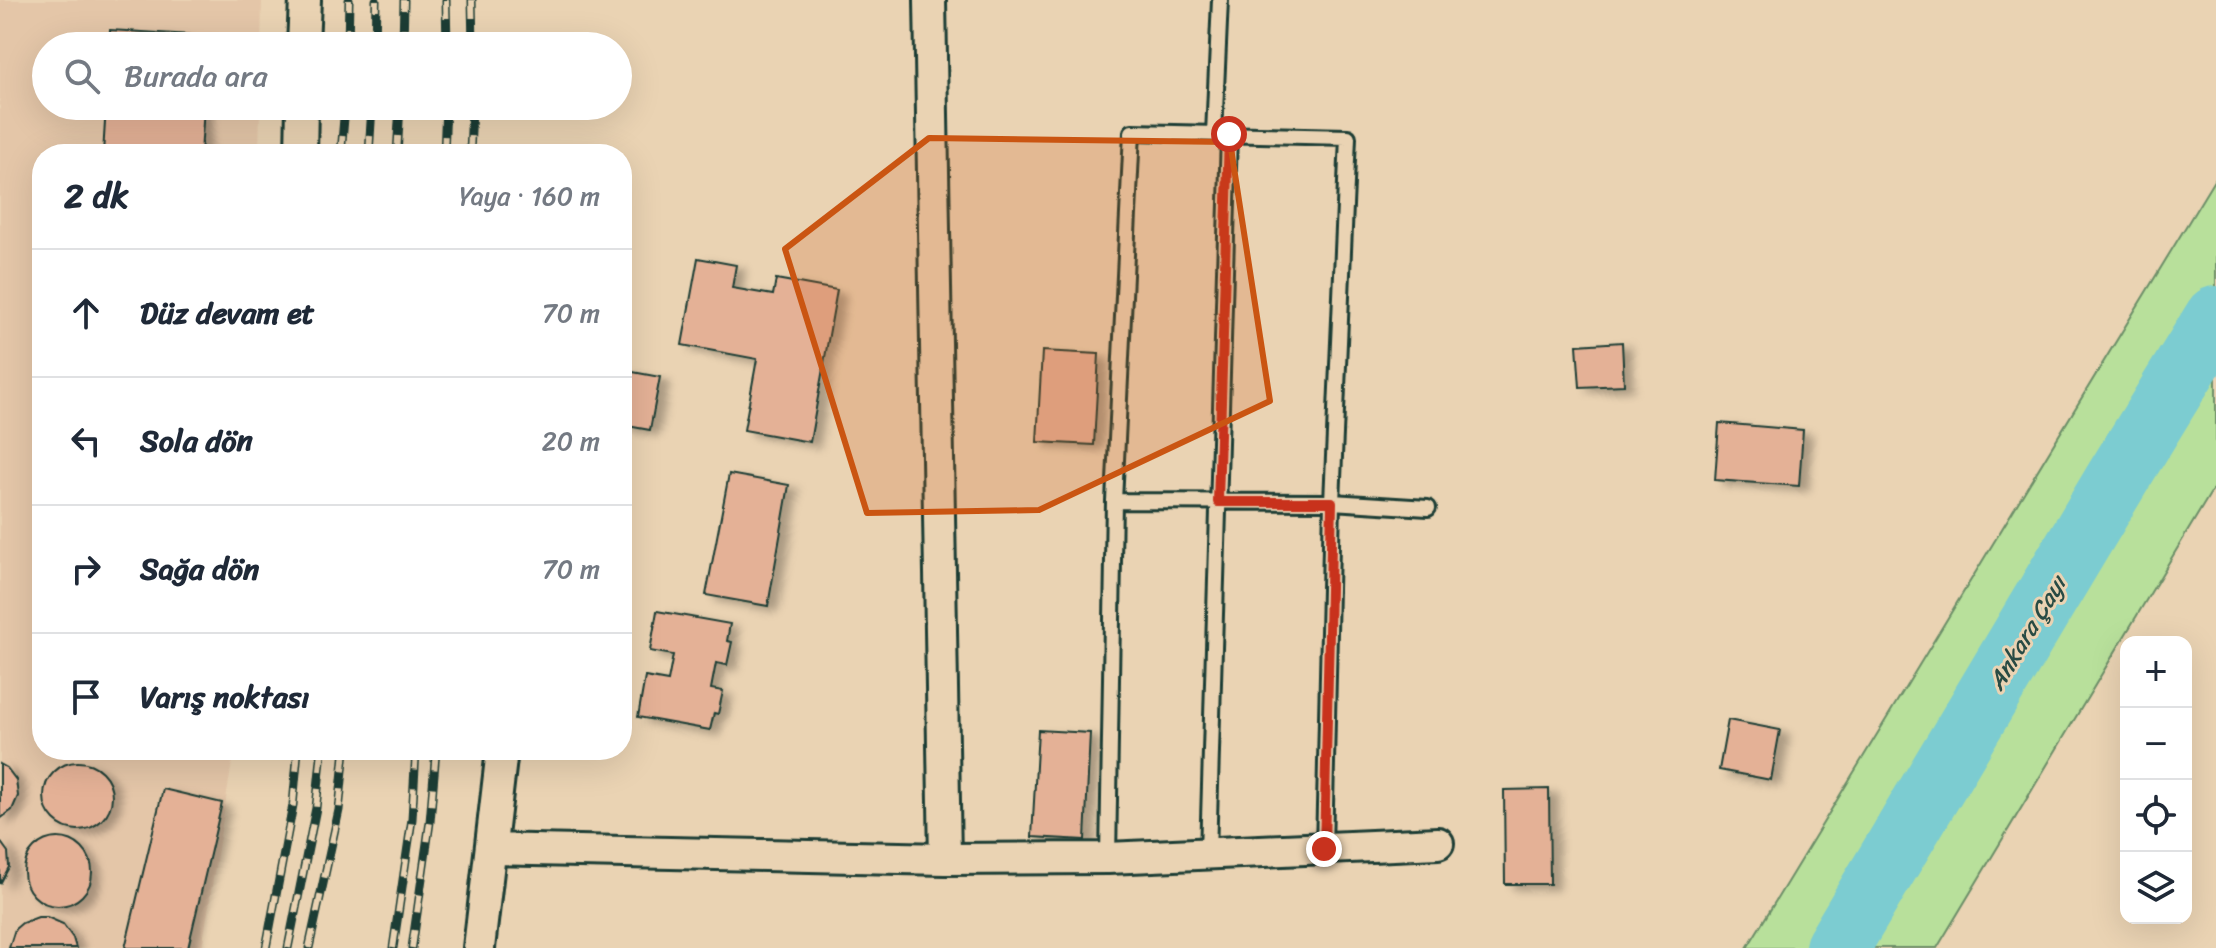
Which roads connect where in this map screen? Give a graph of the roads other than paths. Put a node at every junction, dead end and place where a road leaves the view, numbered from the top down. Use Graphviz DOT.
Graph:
graph roads {
  1 [pos="305,0"];
  2 [pos="930,0"];
  3 [pos="1220,0"];
  4 [pos="304,32"];
  5 [pos="302,120"];
  6 [pos="1222,134"];
  7 [pos="301,144"];
  8 [pos="1114,501"];
  9 [pos="1218,502"];
  10 [pos="1332,502"];
  11 [pos="1428,508"];
  12 [pos="501,760"];
  13 [pos="1438,843"];
  14 [pos="491,849"];
  15 [pos="1324,849"];
  16 [pos="1208,854"];
  17 [pos="1108,858"];
  18 [pos="945,859"];
  19 [pos="479,948"];
  1 -- 4 [label="street"];
  2 -- 18 [label="street"];
  3 -- 6 [label="lane"];
  5 -- 7 [label="street"];
  6 -- 8 [label="lane"];
  6 -- 9 [label="lane"];
  6 -- 10 [label="lane"];
  8 -- 9 [label="lane"];
  8 -- 17 [label="lane"];
  9 -- 10 [label="lane"];
  9 -- 16 [label="lane"];
  10 -- 11 [label="lane"];
  10 -- 15 [label="lane"];
  12 -- 14 [label="street"];
  13 -- 15 [label="street"];
  14 -- 18 [label="street"];
  14 -- 19 [label="street"];
  15 -- 16 [label="street"];
  16 -- 17 [label="street"];
  17 -- 18 [label="street"];
}
